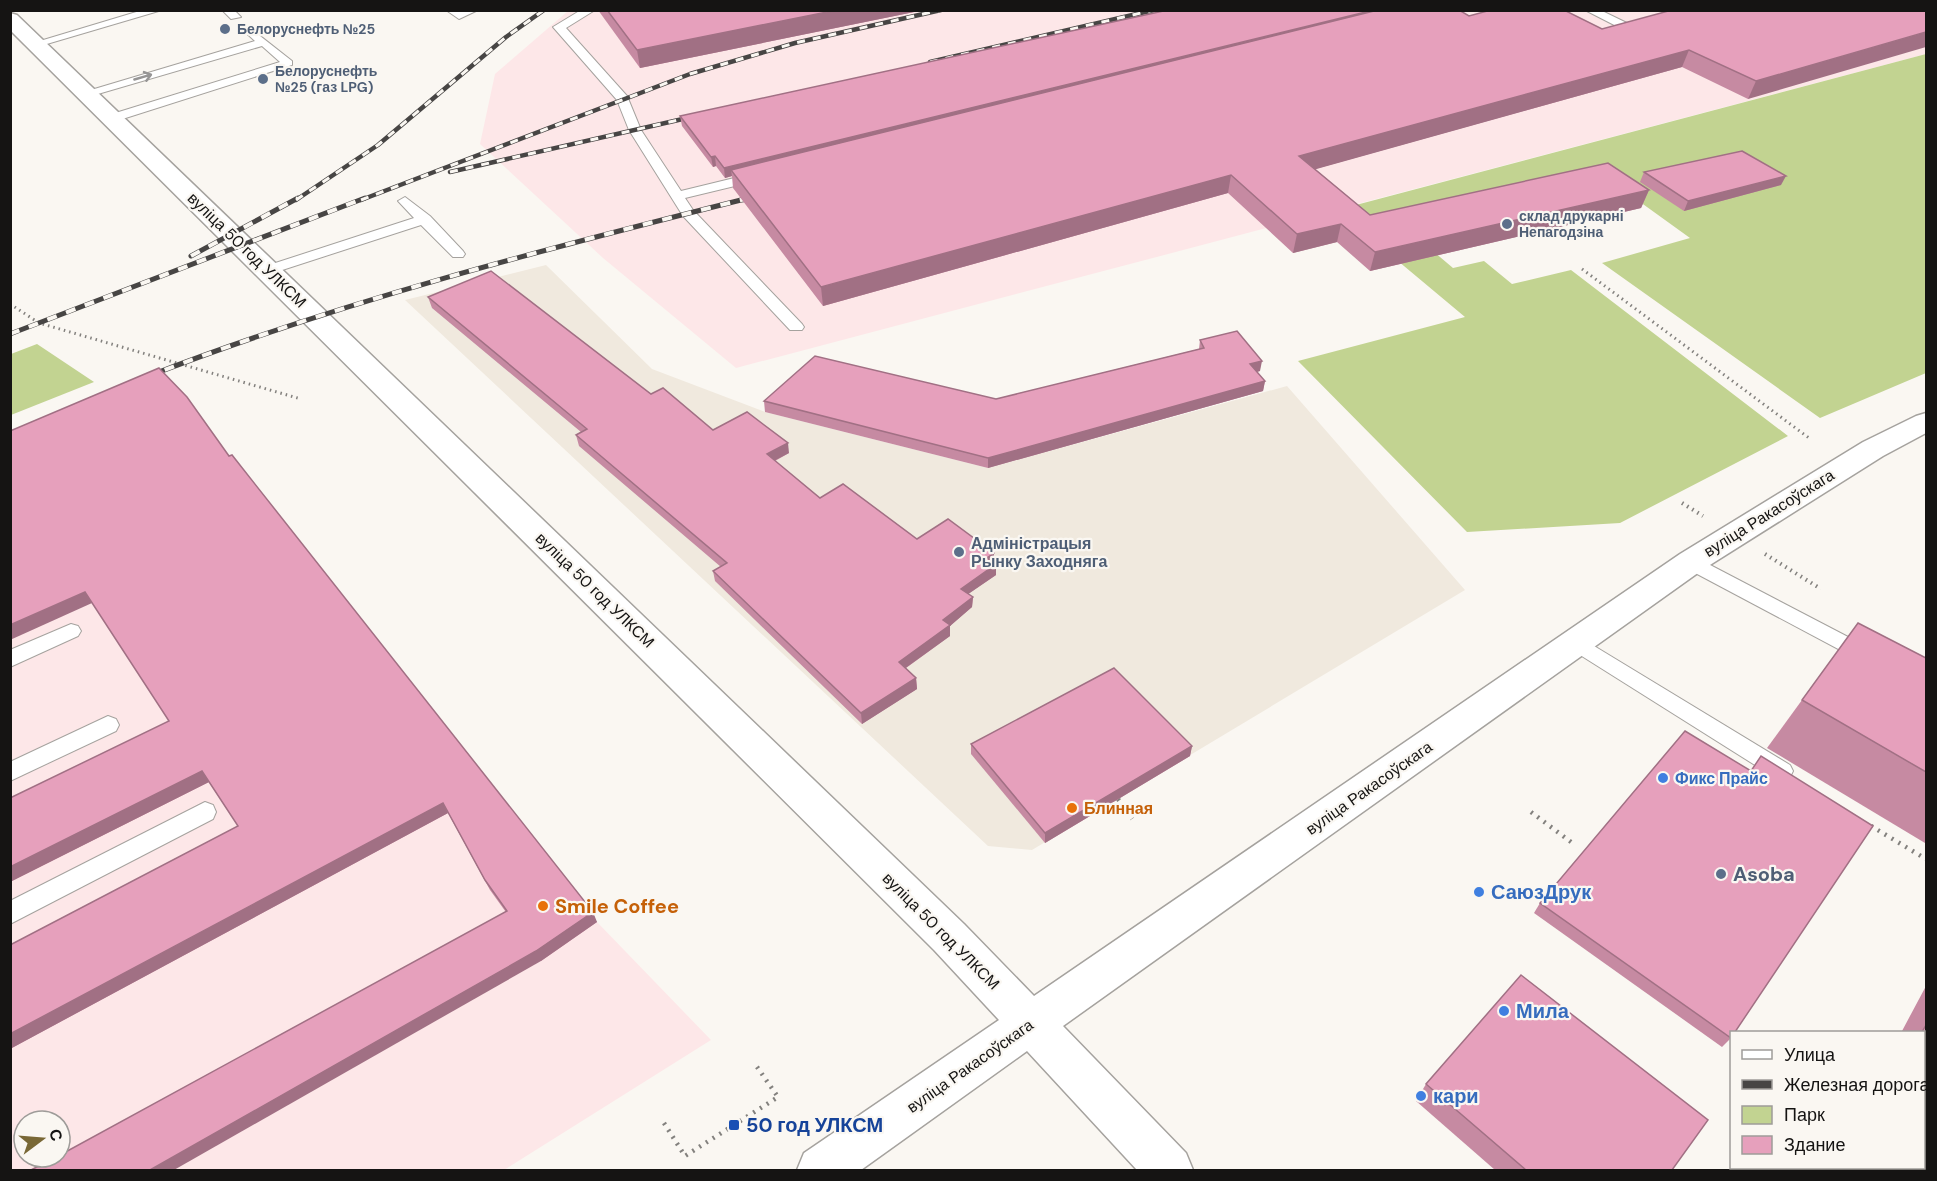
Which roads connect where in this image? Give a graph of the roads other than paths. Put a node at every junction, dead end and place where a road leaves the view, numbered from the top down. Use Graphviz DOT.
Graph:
graph roads {
  1 [pos="157,10"];
  2 [pos="451,10"];
  3 [pos="473,10"];
  4 [pos="590,10"];
  5 [pos="1590,10"];
  6 [pos="10,19"];
  7 [pos="1653,24"];
  8 [pos="250,31"];
  9 [pos="264,42"];
  10 [pos="36,44"];
  11 [pos="87,93"];
  12 [pos="113,118"];
  13 [pos="770,173"];
  14 [pos="677,196"];
  15 [pos="405,201"];
  16 [pos="425,219"];
  17 [pos="458,254"];
  18 [pos="268,270"];
  19 [pos="796,327"];
  20 [pos="1926,422"];
  21 [pos="1691,561"];
  22 [pos="71,632"];
  23 [pos="1576,643"];
  24 [pos="10,659"];
  25 [pos="1887,666"];
  26 [pos="108,725"];
  27 [pos="10,772"];
  28 [pos="1801,783"];
  29 [pos="205,812"];
  30 [pos="10,913"];
  31 [pos="1031,1023"];
  32 [pos="821,1170"];
  33 [pos="1169,1170"];
  1 -- 10 [label="lane"];
  2 -- 3 [label="lane"];
  4 -- 14 [label="lane"];
  5 -- 7 [label="lane"];
  6 -- 10 [label="main road, вуліца 50 год УЛКСМ"];
  8 -- 9 [label="lane"];
  11 -- 9 [label="lane, one-way"];
  9 -- 12 [label="lane"];
  10 -- 11 [label="main road, вуліца 50 год УЛКСМ"];
  11 -- 12 [label="main road, вуліца 50 год УЛКСМ"];
  12 -- 18 [label="main road, вуліца 50 год УЛКСМ"];
  13 -- 14 [label="lane"];
  14 -- 19 [label="lane"];
  15 -- 16 [label="lane"];
  16 -- 17 [label="lane"];
  16 -- 18 [label="lane"];
  18 -- 31 [label="main road, вуліца 50 год УЛКСМ"];
  20 -- 21 [label="main road, вуліца Ракасоўскага"];
  21 -- 23 [label="main road, вуліца Ракасоўскага"];
  21 -- 25 [label="lane"];
  22 -- 24 [label="lane"];
  23 -- 28 [label="lane"];
  23 -- 31 [label="main road, вуліца Ракасоўскага"];
  26 -- 27 [label="lane"];
  29 -- 30 [label="lane"];
  31 -- 32 [label="main road, вуліца Ракасоўскага"];
  31 -- 33 [label="main road, вуліца 50 год УЛКСМ"];
}
